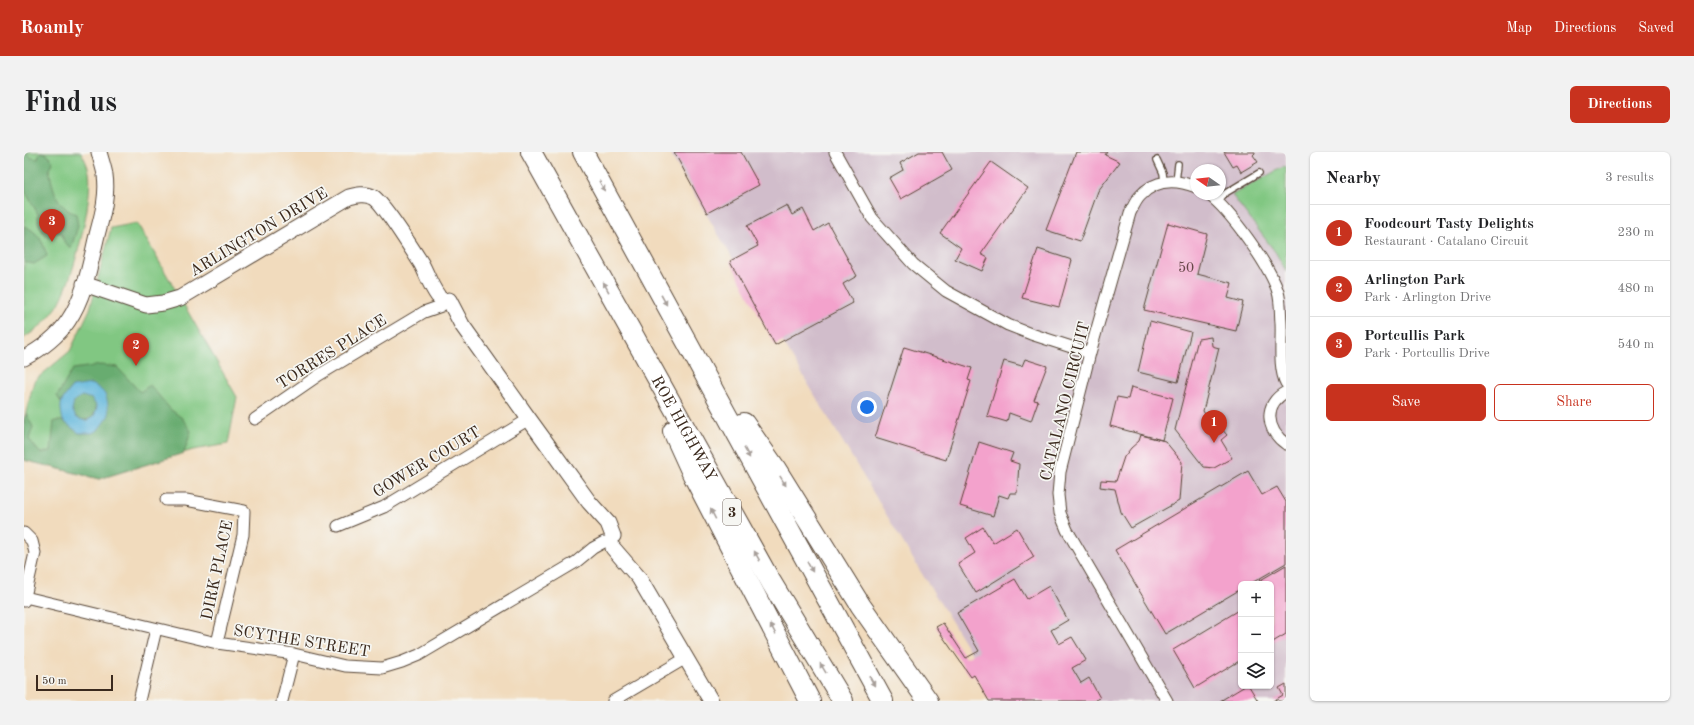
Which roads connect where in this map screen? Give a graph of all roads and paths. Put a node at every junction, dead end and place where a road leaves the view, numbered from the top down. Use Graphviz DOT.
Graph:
graph roads {
  1 [pos="99,152"];
  2 [pos="531,152"];
  3 [pos="584,152"];
  4 [pos="836,152"];
  5 [pos="1157,160"];
  6 [pos="1178,164"];
  7 [pos="1259,173"];
  8 [pos="1176,181"];
  9 [pos="1164,182"];
  10 [pos="1228,182"];
  11 [pos="1190,185"];
  12 [pos="1233,188"];
  13 [pos="1216,200"];
  14 [pos="1218,202"];
  15 [pos="84,284"];
  16 [pos="442,300"];
  17 [pos="625,322"];
  18 [pos="682,333"];
  19 [pos="1090,353"];
  20 [pos="24,358"];
  21 [pos="1286,383"];
  22 [pos="1286,392"];
  23 [pos="255,419"];
  24 [pos="529,419"];
  25 [pos="1286,444"];
  26 [pos="166,500"];
  27 [pos="338,526"];
  28 [pos="24,533"];
  29 [pos="610,543"];
  30 [pos="24,599"];
  31 [pos="156,629"];
  32 [pos="217,643"];
  33 [pos="294,654"];
  34 [pos="686,658"];
  35 [pos="139,701"];
  36 [pos="282,701"];
  37 [pos="613,701"];
  38 [pos="711,701"];
  39 [pos="810,701"];
  40 [pos="843,701"];
  41 [pos="883,701"];
  42 [pos="928,701"];
  43 [pos="1167,701"];
  1 -- 15 [label="street"];
  17 -- 2 [label="highway, ROE HIGHWAY / 3, one-way"];
  3 -- 18 [label="highway, one-way"];
  4 -- 19 [label="street"];
  5 -- 9 [label="lane"];
  6 -- 8 [label="lane"];
  7 -- 12 [label="lane"];
  8 -- 9 [label="street, CATALANO CIRCUIT"];
  8 -- 11 [label="street, CATALANO CIRCUIT"];
  9 -- 19 [label="street, CATALANO CIRCUIT"];
  10 -- 12 [label="lane"];
  12 -- 14 [label="lane"];
  13 -- 14 [label="street"];
  14 -- 21 [label="street"];
  15 -- 16 [label="street, ARLINGTON DRIVE"];
  15 -- 20 [label="street"];
  16 -- 23 [label="street, TORRES PLACE"];
  16 -- 24 [label="street, ARLINGTON DRIVE"];
  39 -- 17 [label="highway, one-way"];
  40 -- 17 [label="highway, ROE HIGHWAY / 3, one-way"];
  18 -- 41 [label="highway, one-way"];
  18 -- 42 [label="highway, one-way"];
  19 -- 43 [label="street, CATALANO CIRCUIT"];
  22 -- 25 [label="street"];
  24 -- 27 [label="street, GOWER COURT"];
  24 -- 29 [label="street, ARLINGTON DRIVE"];
  26 -- 32 [label="street, DIRK PLACE"];
  28 -- 30 [label="street"];
  29 -- 33 [label="street, SCYTHE STREET"];
  29 -- 34 [label="street, ARLINGTON DRIVE"];
  30 -- 31 [label="street, SCYTHE STREET"];
  31 -- 32 [label="street, SCYTHE STREET"];
  31 -- 35 [label="street"];
  32 -- 33 [label="street, SCYTHE STREET"];
  33 -- 36 [label="street"];
  34 -- 37 [label="street"];
  34 -- 38 [label="street, ARLINGTON DRIVE"];
}
